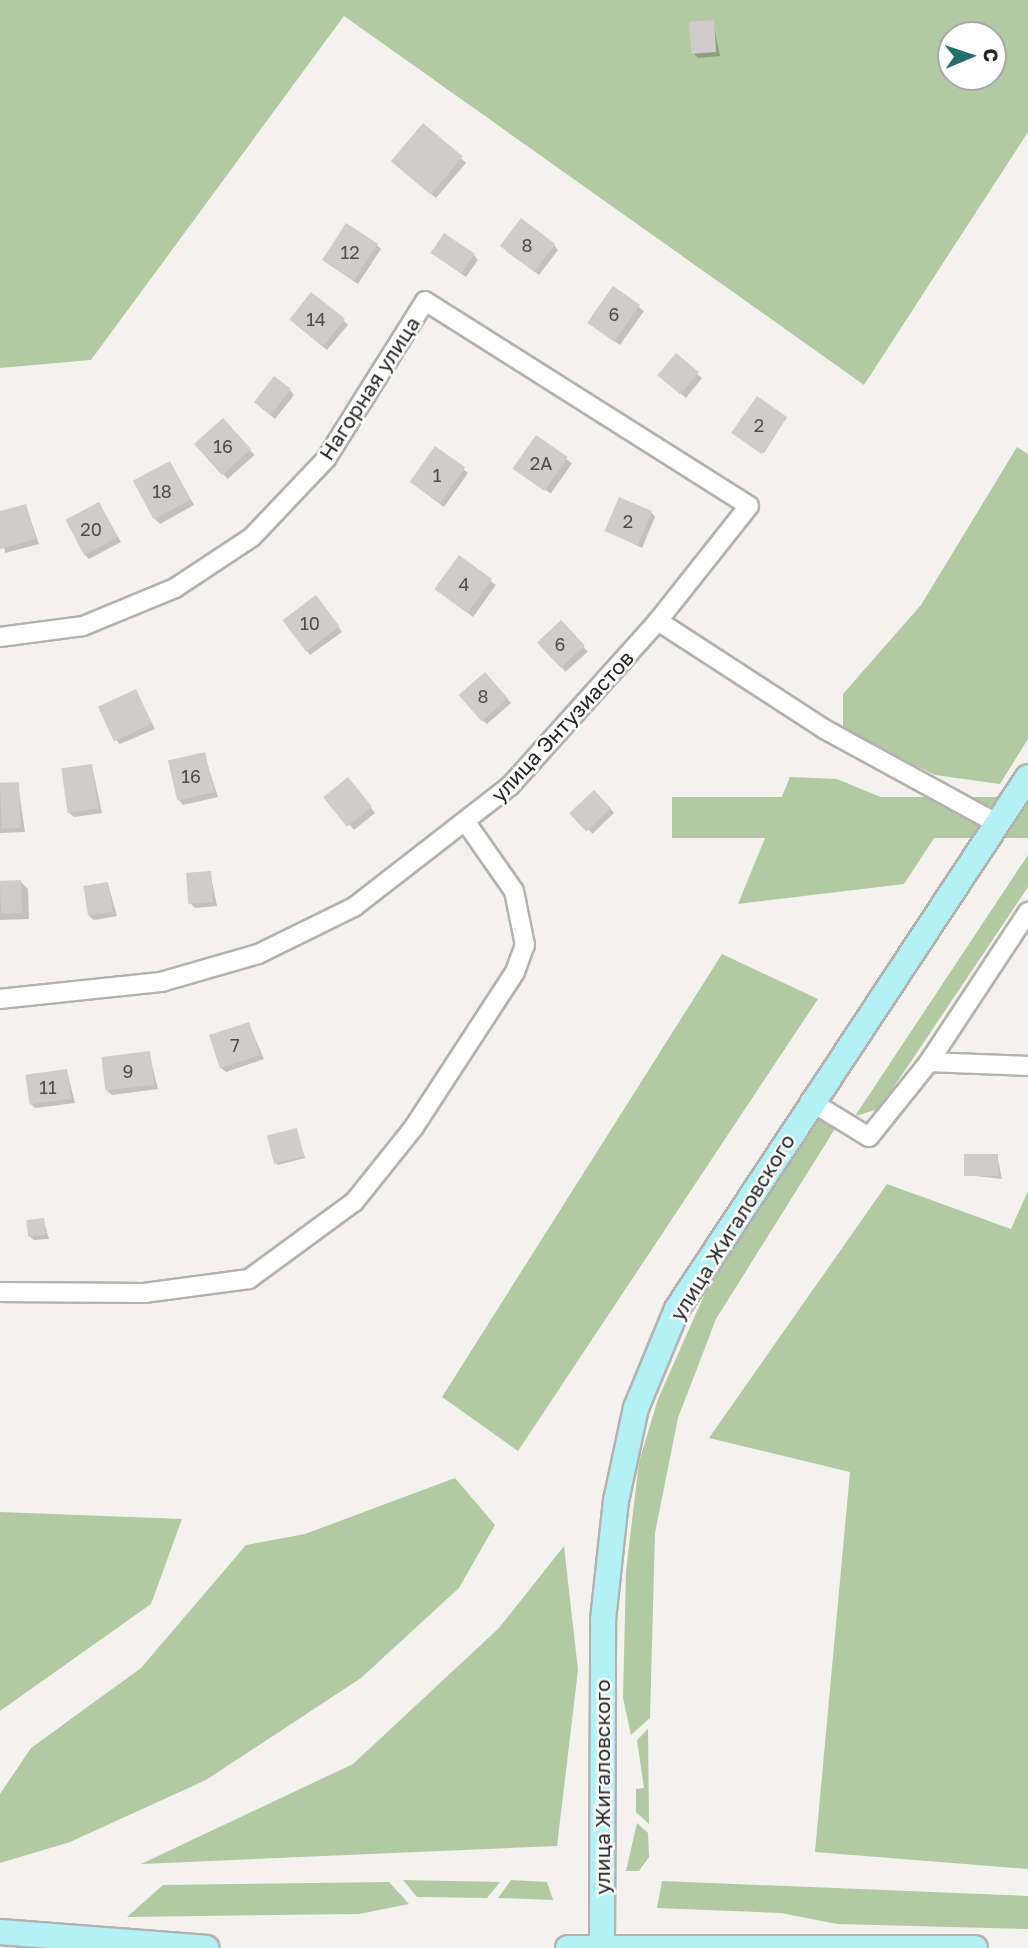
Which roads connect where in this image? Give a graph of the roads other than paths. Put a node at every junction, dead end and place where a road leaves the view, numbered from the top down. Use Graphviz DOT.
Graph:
graph roads {
  1 [pos="658,621"];
  2 [pos="0,636"];
  3 [pos="1028,777"];
  4 [pos="467,824"];
  5 [pos="998,824"];
  6 [pos="1028,912"];
  7 [pos="0,999"];
  8 [pos="929,1062"];
  9 [pos="1028,1066"];
  10 [pos="810,1101"];
  11 [pos="0,1292"];
  12 [pos="0,1932"];
  13 [pos="602,1947"];
  14 [pos="206,1948"];
  15 [pos="568,1948"];
  16 [pos="975,1948"];
  1 -- 2 [label="street, Нагорная улица"];
  1 -- 4 [label="street, улица Энтузиастов"];
  1 -- 5 [label="street"];
  3 -- 5 [label="main road, улица Жигаловского"];
  4 -- 7 [label="street, улица Энтузиастов"];
  4 -- 11 [label="street"];
  5 -- 10 [label="main road, улица Жигаловского"];
  6 -- 8 [label="street"];
  8 -- 9 [label="street"];
  8 -- 10 [label="street"];
  10 -- 13 [label="main road, улица Жигаловского"];
  12 -- 14 [label="main road"];
  13 -- 15 [label="main road"];
  13 -- 16 [label="main road"];
}
